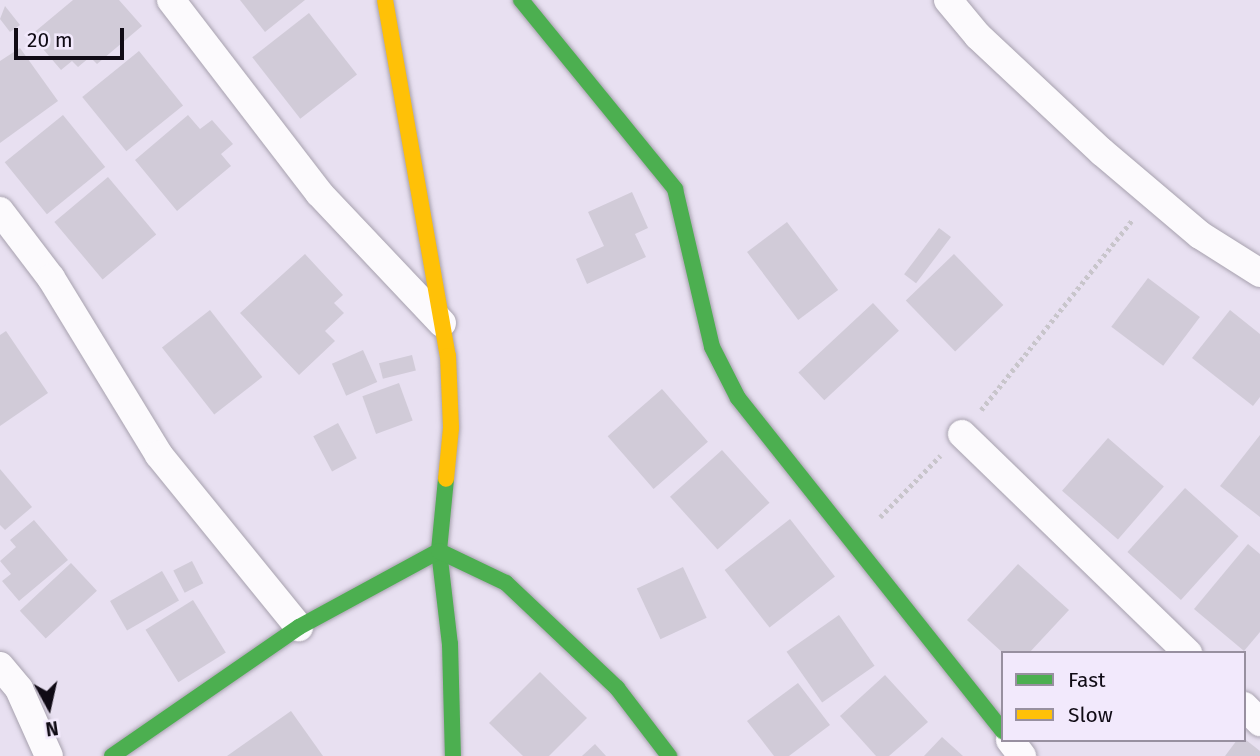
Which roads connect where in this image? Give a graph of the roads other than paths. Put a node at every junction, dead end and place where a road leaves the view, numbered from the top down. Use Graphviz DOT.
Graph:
graph roads {
  1 [pos="171,0"];
  2 [pos="385,0"];
  3 [pos="521,0"];
  4 [pos="948,0"];
  5 [pos="0,211"];
  6 [pos="1260,273"];
  7 [pos="442,323"];
  8 [pos="962,433"];
  9 [pos="439,551"];
  10 [pos="299,626"];
  11 [pos="1186,651"];
  12 [pos="0,666"];
  13 [pos="1246,708"];
  14 [pos="1260,722"];
  15 [pos="1001,728"];
  16 [pos="49,756"];
  17 [pos="112,756"];
  18 [pos="453,756"];
  19 [pos="669,756"];
  1 -- 7 [label="street"];
  2 -- 7 [label="street"];
  3 -- 15 [label="street"];
  4 -- 6 [label="street"];
  5 -- 10 [label="street"];
  7 -- 9 [label="street"];
  8 -- 11 [label="street"];
  9 -- 10 [label="street"];
  9 -- 18 [label="street"];
  9 -- 19 [label="street"];
  10 -- 17 [label="street"];
  12 -- 16 [label="street"];
  13 -- 14 [label="street"];
}
